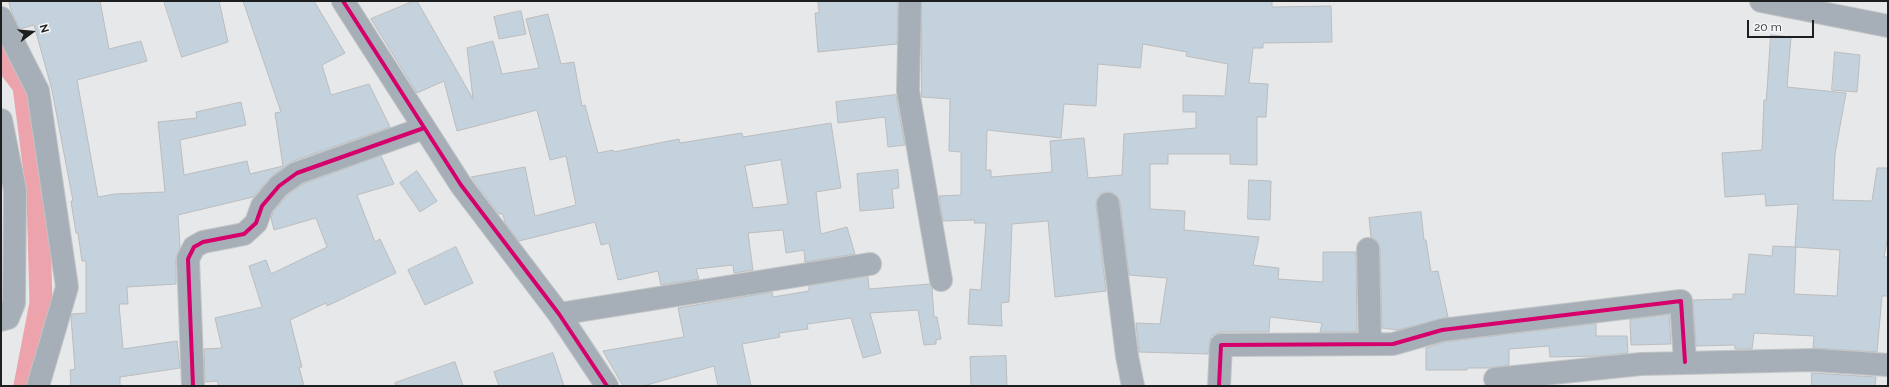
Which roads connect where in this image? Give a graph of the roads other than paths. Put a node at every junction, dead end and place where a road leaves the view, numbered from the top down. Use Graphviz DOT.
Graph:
graph roads {
  1 [pos="343,1"];
  2 [pos="910,1"];
  3 [pos="1761,1"];
  4 [pos="1,18"];
  5 [pos="1888,26"];
  6 [pos="1,120"];
  7 [pos="424,128"];
  8 [pos="1108,204"];
  9 [pos="1368,249"];
  10 [pos="870,264"];
  11 [pos="941,280"];
  12 [pos="559,314"];
  13 [pos="1,320"];
  14 [pos="1370,344"];
  15 [pos="1685,362"];
  16 [pos="1888,365"];
  17 [pos="1495,379"];
  18 [pos="38,386"];
  19 [pos="193,386"];
  20 [pos="607,386"];
  21 [pos="1133,386"];
  22 [pos="1220,386"];
  1 -- 7 [label="street"];
  2 -- 11 [label="street"];
  3 -- 5 [label="street"];
  4 -- 18 [label="street"];
  6 -- 13 [label="street"];
  7 -- 12 [label="street"];
  7 -- 19 [label="street"];
  8 -- 21 [label="street"];
  9 -- 14 [label="street"];
  10 -- 12 [label="street"];
  12 -- 20 [label="street"];
  14 -- 15 [label="street"];
  14 -- 22 [label="street"];
  15 -- 16 [label="street"];
  15 -- 17 [label="street"];
}
